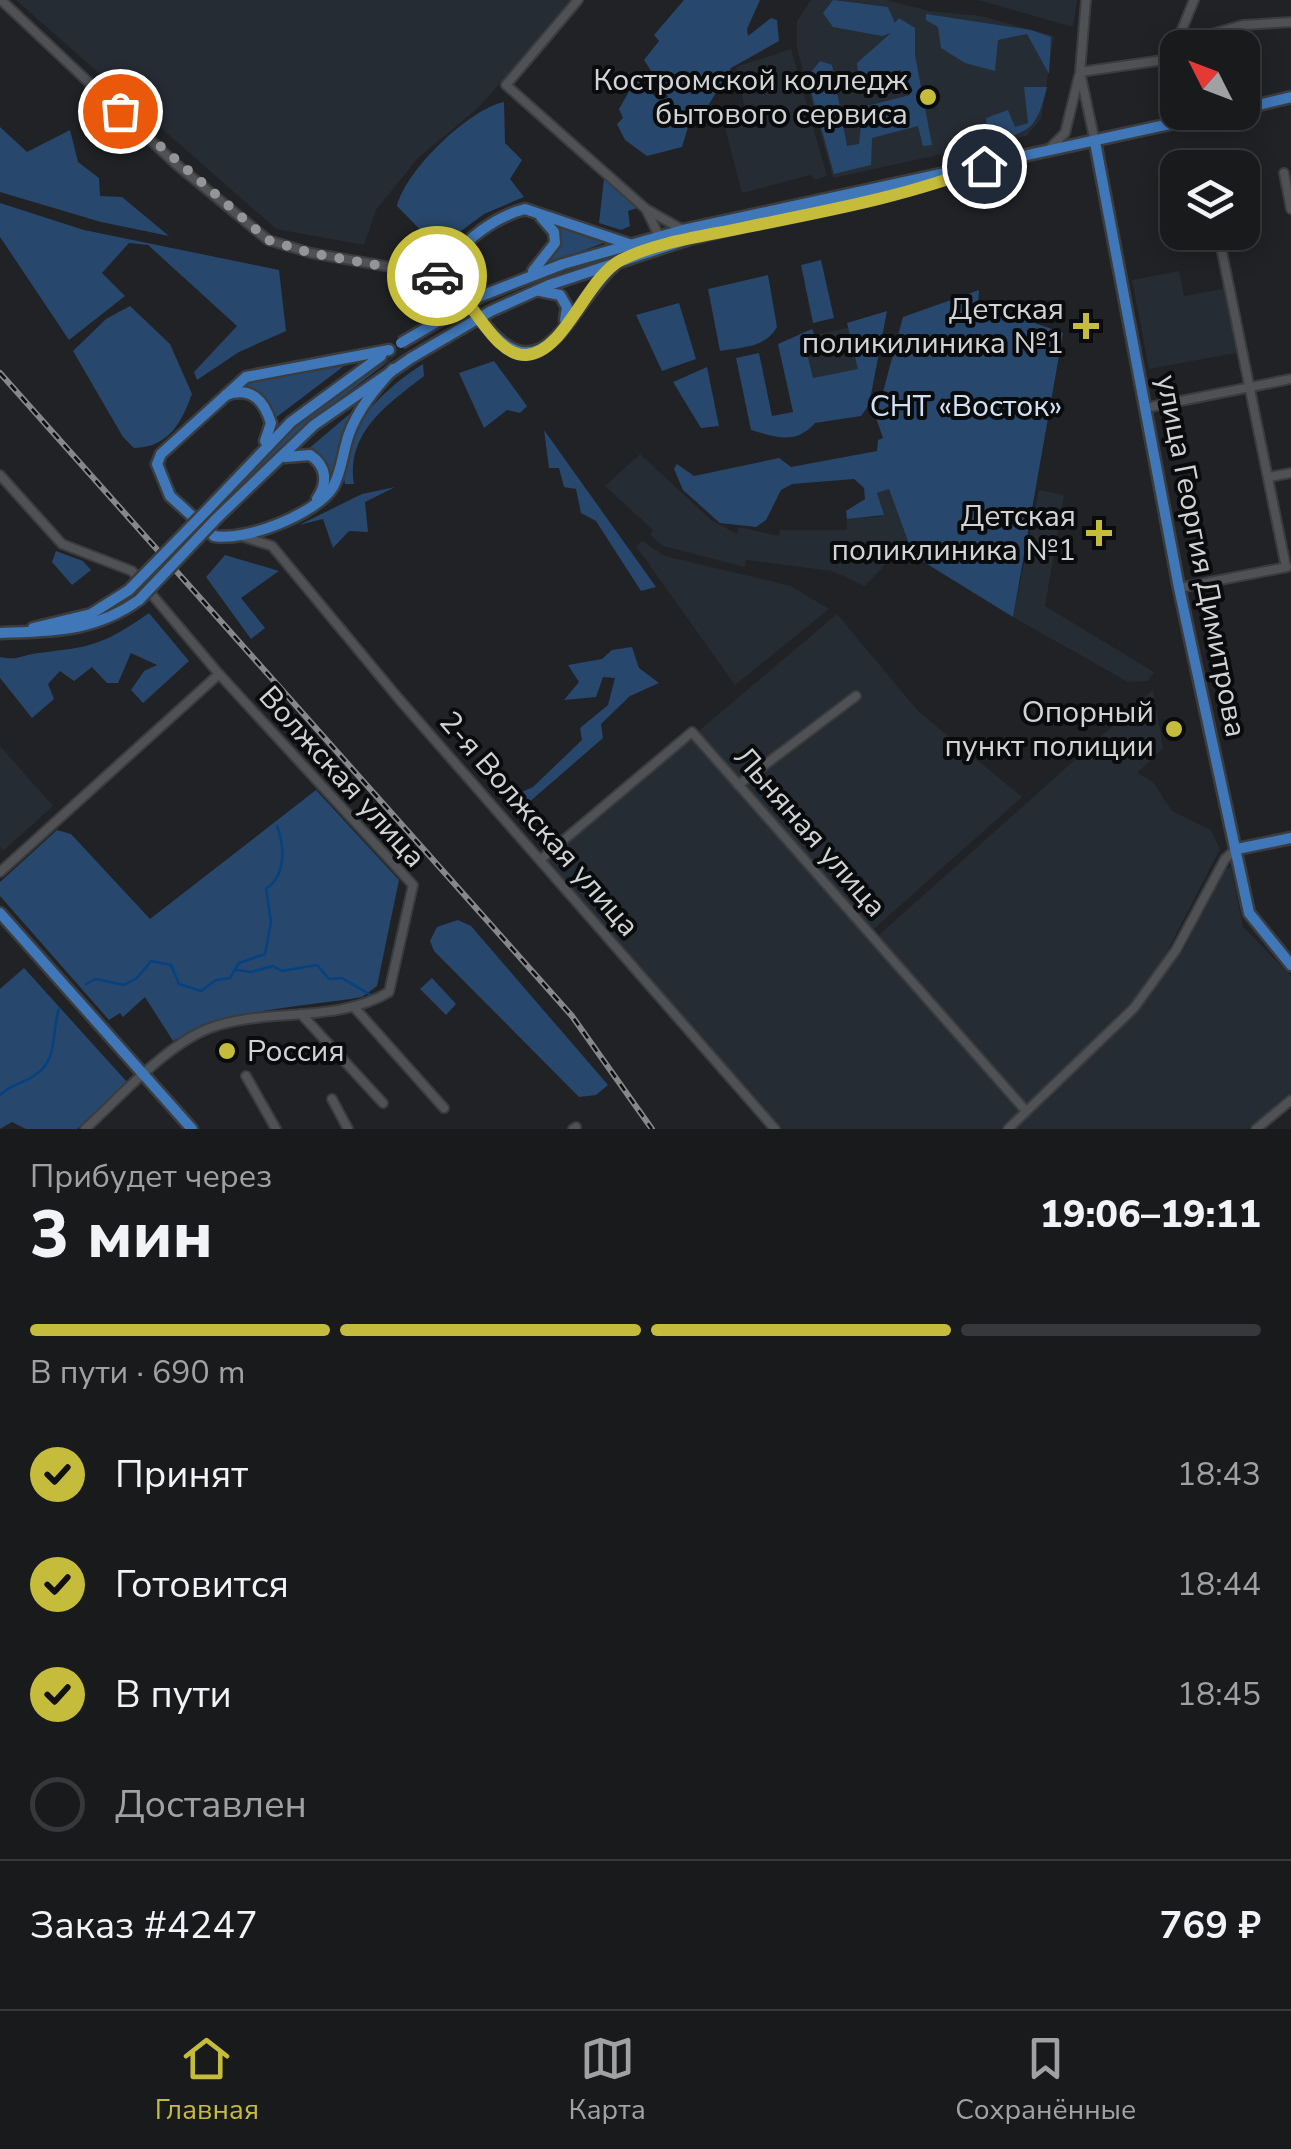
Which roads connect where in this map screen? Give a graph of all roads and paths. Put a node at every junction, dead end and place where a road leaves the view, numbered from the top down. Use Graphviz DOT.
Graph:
graph roads {
  1 [pos="1,0"];
  2 [pos="578,0"];
  3 [pos="1086,0"];
  4 [pos="1194,0"];
  5 [pos="1291,22"];
  6 [pos="1182,30"];
  7 [pos="1226,30"];
  8 [pos="1160,60"];
  9 [pos="1080,72"];
  10 [pos="1291,98"];
  11 [pos="1260,104"];
  12 [pos="1160,127"];
  13 [pos="1096,142"];
  14 [pos="1046,152"];
  15 [pos="984,166"];
  16 [pos="1284,172"];
  17 [pos="646,209"];
  18 [pos="1291,209"];
  19 [pos="536,213"];
  20 [pos="683,230"];
  21 [pos="660,236"];
  22 [pos="630,244"];
  23 [pos="1222,250"];
  24 [pos="456,253"];
  25 [pos="620,261"];
  26 [pos="413,271"];
  27 [pos="528,276"];
  28 [pos="456,286"];
  29 [pos="525,294"];
  30 [pos="564,327"];
  31 [pos="390,350"];
  32 [pos="393,369"];
  33 [pos="1291,379"];
  34 [pos="1252,387"];
  35 [pos="220,397"];
  36 [pos="1145,408"];
  37 [pos="257,453"];
  38 [pos="272,465"];
  39 [pos="1291,473"];
  40 [pos="0,475"];
  41 [pos="1269,477"];
  42 [pos="314,504"];
  43 [pos="281,522"];
  44 [pos="240,537"];
  45 [pos="272,546"];
  46 [pos="1288,567"];
  47 [pos="1179,588"];
  48 [pos="17,632"];
  49 [pos="0,633"];
  50 [pos="219,674"];
  51 [pos="856,696"];
  52 [pos="738,784"];
  53 [pos="1291,838"];
  54 [pos="1236,849"];
  55 [pos="540,860"];
  56 [pos="0,872"];
  57 [pos="0,913"];
  58 [pos="1291,965"];
  59 [pos="354,1007"];
  60 [pos="302,1014"];
  61 [pos="246,1076"];
  62 [pos="145,1077"];
  63 [pos="332,1099"];
  64 [pos="1291,1100"];
  65 [pos="383,1103"];
  66 [pos="444,1108"];
  67 [pos="1026,1112"];
  68 [pos="85,1129"];
  69 [pos="192,1129"];
  70 [pos="276,1129"];
  71 [pos="348,1129"];
  72 [pos="775,1129"];
  73 [pos="1008,1129"];
  74 [pos="1256,1129"];
  1 -- 26 [label="street"];
  2 -- 17 [label="street"];
  3 -- 9 [label="street"];
  4 -- 6 [label="street"];
  5 -- 7 [label="street"];
  8 -- 9 [label="street"];
  9 -- 13 [label="street"];
  9 -- 14 [label="street"];
  10 -- 11 [label="main road"];
  12 -- 13 [label="main road"];
  13 -- 14 [label="main road"];
  13 -- 36 [label="main road, улица Георгия Димитрова"];
  14 -- 15 [label="main road"];
  15 -- 20 [label="main road"];
  15 -- 25 [label="main road"];
  16 -- 18 [label="street"];
  17 -- 20 [label="street"];
  17 -- 21 [label="street"];
  19 -- 22 [label="main road"];
  19 -- 24 [label="main road"];
  19 -- 27 [label="main road"];
  20 -- 21 [label="main road"];
  21 -- 22 [label="main road"];
  22 -- 27 [label="main road"];
  23 -- 34 [label="street"];
  24 -- 26 [label="street"];
  24 -- 28 [label="main road"];
  25 -- 29 [label="main road"];
  25 -- 30 [label="main road"];
  26 -- 28 [label="street"];
  27 -- 31 [label="main road, bridge"];
  28 -- 30 [label="main road"];
  29 -- 30 [label="main road"];
  29 -- 32 [label="main road, bridge"];
  31 -- 35 [label="main road"];
  31 -- 37 [label="main road"];
  32 -- 38 [label="main road"];
  32 -- 42 [label="main road"];
  33 -- 34 [label="street"];
  34 -- 36 [label="street"];
  34 -- 41 [label="street"];
  35 -- 37 [label="main road"];
  35 -- 44 [label="main road"];
  36 -- 47 [label="main road, улица Георгия Димитрова"];
  37 -- 48 [label="main road, bridge"];
  38 -- 42 [label="main road"];
  38 -- 48 [label="main road, bridge"];
  39 -- 41 [label="street"];
  40 -- 50 [label="street, Волжская улица"];
  41 -- 46 [label="street"];
  42 -- 43 [label="main road"];
  43 -- 44 [label="main road"];
  43 -- 45 [label="street"];
  44 -- 45 [label="street"];
  45 -- 55 [label="street, 2-я Волжская улица"];
  46 -- 47 [label="street"];
  47 -- 54 [label="main road, улица Георгия Димитрова"];
  48 -- 49 [label="main road"];
  50 -- 56 [label="street"];
  50 -- 59 [label="street, Волжская улица"];
  51 -- 52 [label="street"];
  52 -- 55 [label="street, Льняная улица"];
  52 -- 67 [label="street, Льняная улица"];
  53 -- 54 [label="main road"];
  54 -- 58 [label="main road, улица Георгия Димитрова"];
  54 -- 67 [label="street"];
  55 -- 72 [label="street, 2-я Волжская улица"];
  57 -- 62 [label="main road"];
  59 -- 60 [label="street, Волжская улица"];
  59 -- 66 [label="street"];
  60 -- 62 [label="street, Волжская улица"];
  60 -- 65 [label="street"];
  61 -- 70 [label="street"];
  62 -- 68 [label="street, Волжская улица"];
  62 -- 69 [label="main road"];
  63 -- 71 [label="street"];
  64 -- 74 [label="street"];
  67 -- 73 [label="street"];
}
